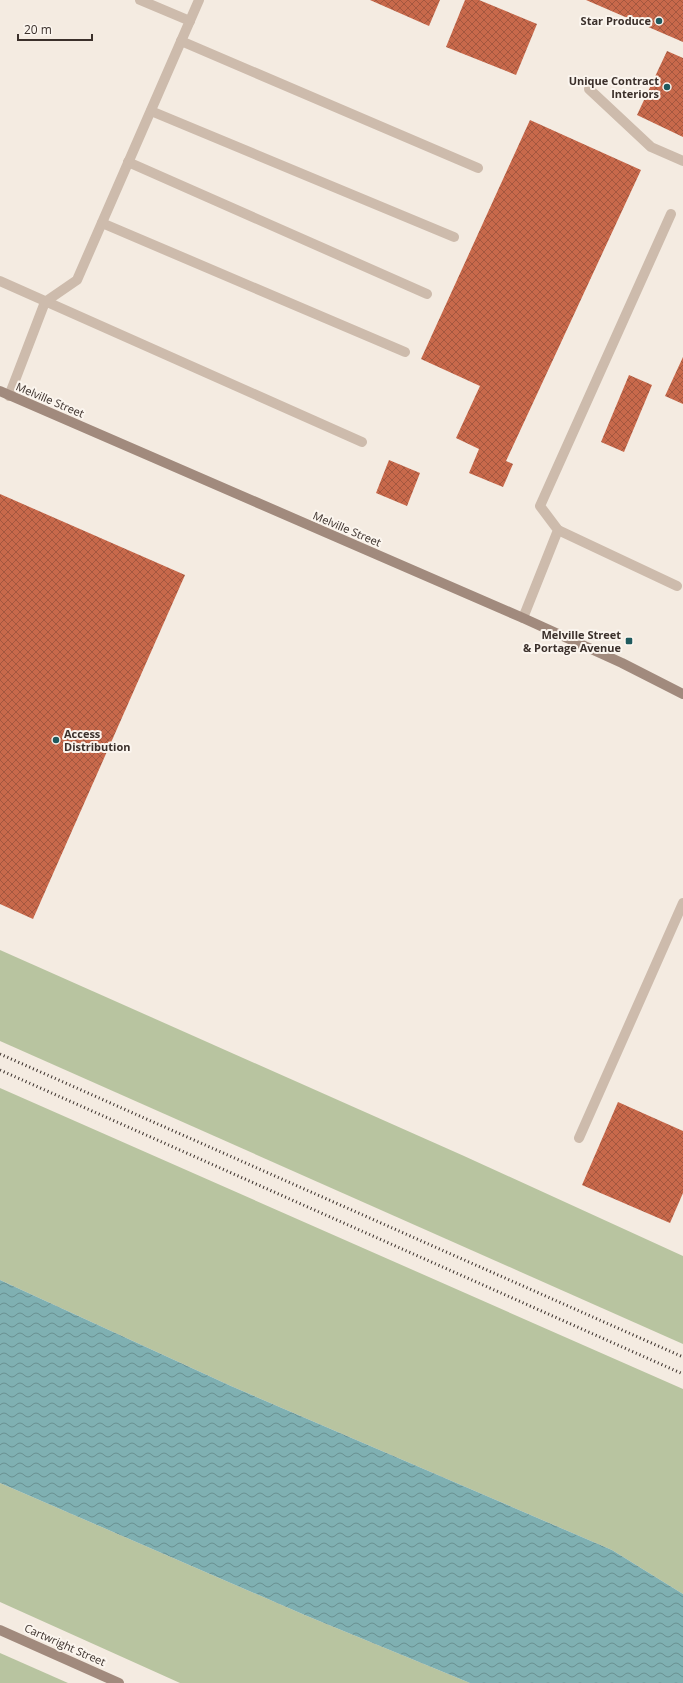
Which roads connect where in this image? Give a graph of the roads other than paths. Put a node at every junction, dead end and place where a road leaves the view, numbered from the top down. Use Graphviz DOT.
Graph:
graph roads {
  1 [pos="140,0"];
  2 [pos="199,0"];
  3 [pos="190,21"];
  4 [pos="181,41"];
  5 [pos="589,90"];
  6 [pos="151,111"];
  7 [pos="683,161"];
  8 [pos="128,162"];
  9 [pos="478,168"];
  10 [pos="671,214"];
  11 [pos="102,223"];
  12 [pos="454,237"];
  13 [pos="0,281"];
  14 [pos="427,294"];
  15 [pos="45,302"];
  16 [pos="405,352"];
  17 [pos="4,394"];
  18 [pos="362,442"];
  19 [pos="558,530"];
  20 [pos="677,586"];
  21 [pos="523,618"];
  22 [pos="683,694"];
  23 [pos="683,903"];
  24 [pos="580,1138"];
  25 [pos="0,1630"];
  26 [pos="119,1683"];
  1 -- 3 [label="lane"];
  2 -- 3 [label="lane"];
  3 -- 4 [label="lane"];
  4 -- 6 [label="lane"];
  4 -- 9 [label="lane"];
  5 -- 7 [label="lane"];
  6 -- 8 [label="lane"];
  6 -- 12 [label="lane"];
  8 -- 11 [label="lane"];
  8 -- 14 [label="lane"];
  10 -- 19 [label="lane"];
  11 -- 15 [label="lane"];
  11 -- 16 [label="lane"];
  13 -- 15 [label="lane"];
  15 -- 17 [label="lane"];
  15 -- 18 [label="lane"];
  17 -- 21 [label="street, Melville Street"];
  19 -- 20 [label="lane"];
  19 -- 21 [label="lane"];
  21 -- 22 [label="street, Melville Street"];
  23 -- 24 [label="lane"];
  25 -- 26 [label="street, Cartwright Street"];
}
